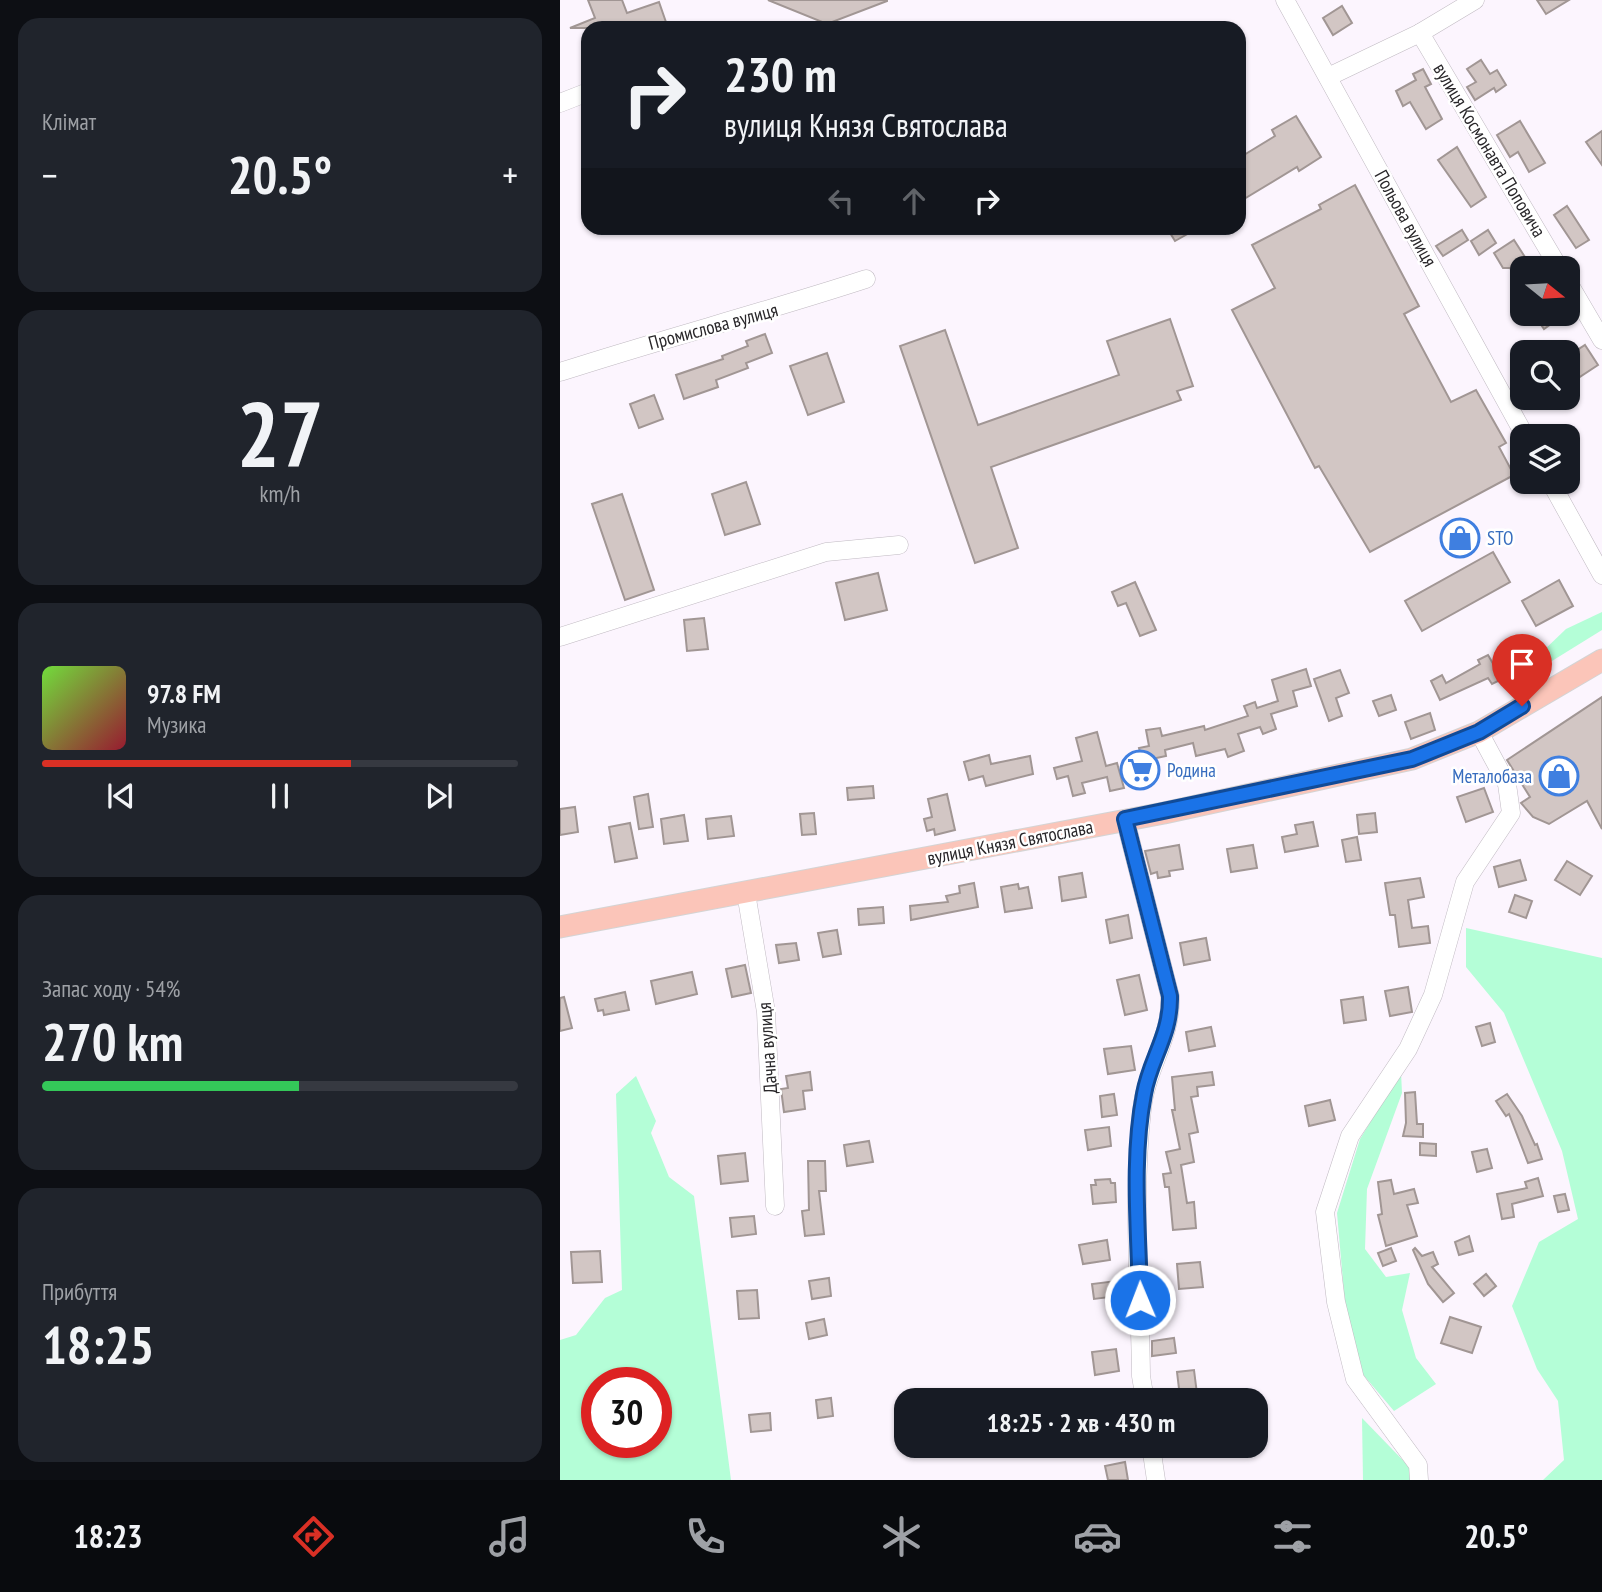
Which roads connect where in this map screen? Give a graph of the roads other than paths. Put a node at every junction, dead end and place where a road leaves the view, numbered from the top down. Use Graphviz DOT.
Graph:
graph roads {
  1 [pos="1284,0"];
  2 [pos="1475,0"];
  3 [pos="1420,33"];
  4 [pos="1328,77"];
  5 [pos="581,95"];
  6 [pos="560,103"];
  7 [pos="1552,256"];
  8 [pos="866,279"];
  9 [pos="1580,302"];
  10 [pos="1602,340"];
  11 [pos="560,372"];
  12 [pos="1518,424"];
  13 [pos="1557,494"];
  14 [pos="899,545"];
  15 [pos="1602,575"];
  16 [pos="560,637"];
  17 [pos="1602,660"];
  18 [pos="1479,732"];
  19 [pos="1125,819"];
  20 [pos="746,893"];
  21 [pos="560,927"];
  22 [pos="775,1206"];
  23 [pos="1143,1388"];
  24 [pos="1153,1458"];
  25 [pos="1156,1480"];
  26 [pos="1419,1480"];
  1 -- 4 [label="street, Польова вулиця"];
  2 -- 3 [label="street"];
  3 -- 4 [label="street"];
  3 -- 7 [label="street, вулиця Космонавта Поповича"];
  4 -- 12 [label="street, Польова вулиця"];
  5 -- 6 [label="street"];
  8 -- 11 [label="street, Промислова вулиця"];
  9 -- 10 [label="street"];
  13 -- 15 [label="street"];
  14 -- 16 [label="street"];
  17 -- 18 [label="main road, вулиця Князя Святослава"];
  18 -- 19 [label="main road, вулиця Князя Святослава"];
  18 -- 26 [label="street"];
  19 -- 20 [label="main road, вулиця Князя Святослава"];
  19 -- 23 [label="street"];
  20 -- 21 [label="main road, вулиця Князя Святослава"];
  20 -- 22 [label="street, Дачна вулиця"];
  24 -- 25 [label="street"];
}
